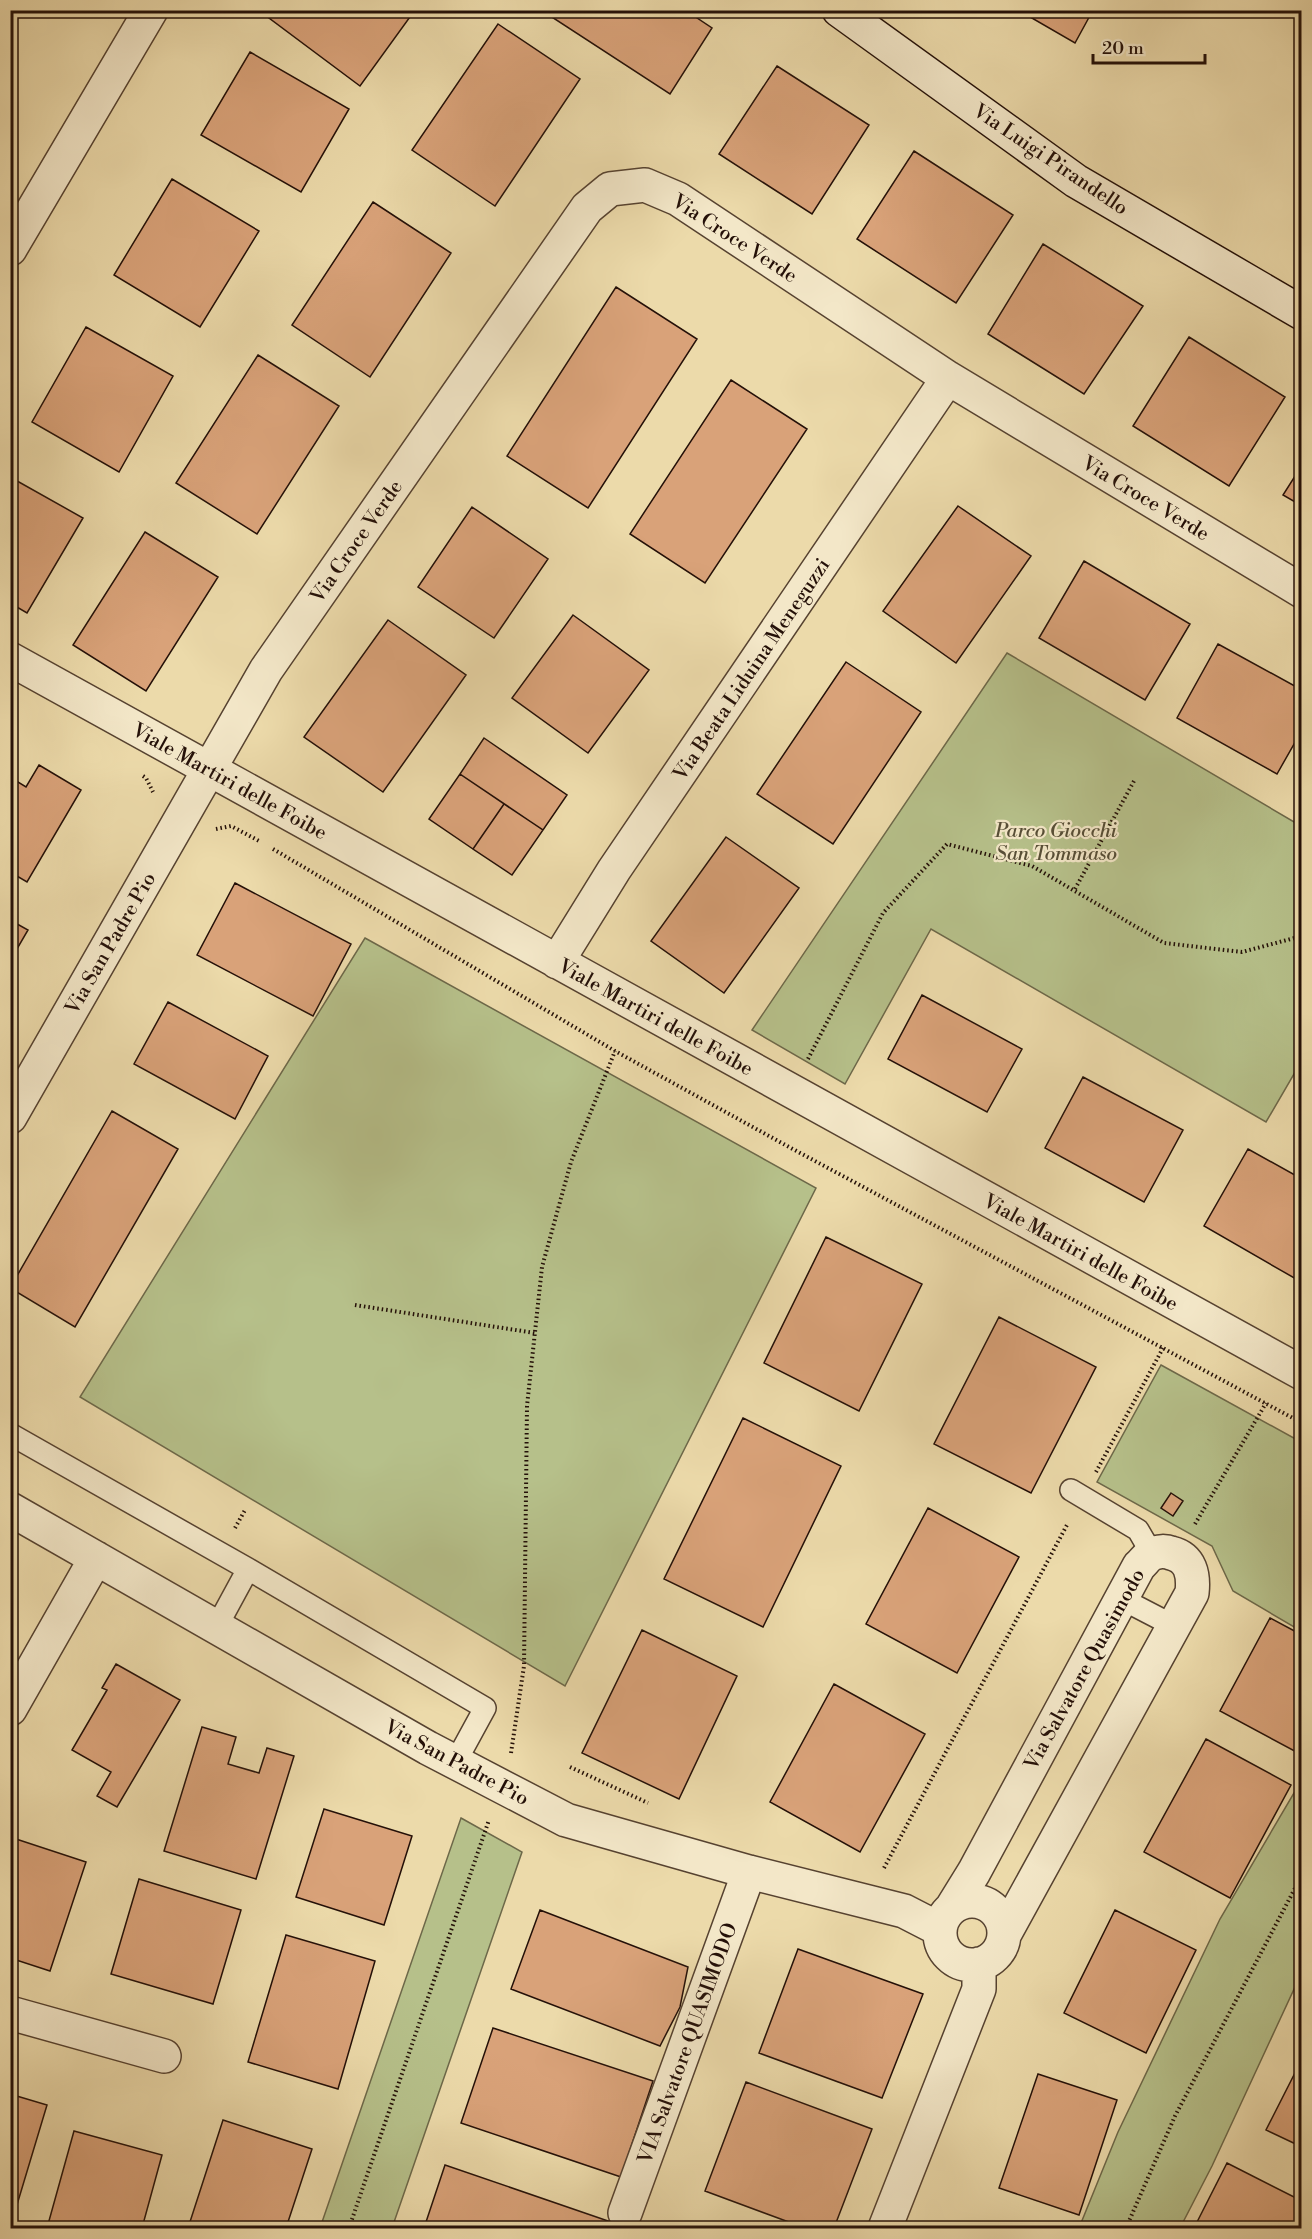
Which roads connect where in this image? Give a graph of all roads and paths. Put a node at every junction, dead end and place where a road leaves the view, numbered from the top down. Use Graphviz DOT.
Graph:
graph roads {
  1 [pos="151,10"];
  2 [pos="839,10"];
  3 [pos="10,249"];
  4 [pos="1302,313"];
  5 [pos="948,378"];
  6 [pos="1302,591"];
  7 [pos="10,659"];
  8 [pos="208,769"];
  9 [pos="137,772"];
  10 [pos="1134,782"];
  11 [pos="157,799"];
  12 [pos="208,831"];
  13 [pos="1075,889"];
  14 [pos="1302,936"];
  15 [pos="557,962"];
  16 [pos="615,1051"];
  17 [pos="804,1066"];
  18 [pos="10,1117"];
  19 [pos="355,1305"];
  20 [pos="535,1333"];
  21 [pos="1163,1348"];
  22 [pos="1302,1373"];
  23 [pos="1266,1403"];
  24 [pos="1302,1423"];
  25 [pos="13,1442"];
  26 [pos="1077,1493"];
  27 [pos="10,1509"];
  28 [pos="1190,1533"];
  29 [pos="1152,1554"];
  30 [pos="96,1558"];
  31 [pos="248,1569"];
  32 [pos="1120,1598"];
  33 [pos="1173,1626"];
  34 [pos="216,1628"];
  35 [pos="10,1709"];
  36 [pos="455,1763"];
  37 [pos="570,1767"];
  38 [pos="500,1787"];
  39 [pos="654,1806"];
  40 [pos="749,1872"];
  41 [pos="1302,1875"];
  42 [pos="879,1878"];
  43 [pos="946,1917"];
  44 [pos="1004,1935"];
  45 [pos="979,1964"];
  46 [pos="10,2013"];
  47 [pos="164,2056"];
  48 [pos="625,2213"];
  49 [pos="349,2229"];
  50 [pos="885,2229"];
  51 [pos="1126,2229"];
  1 -- 3 [label="street"];
  2 -- 4 [label="street, Via Luigi Pirandello"];
  5 -- 6 [label="street, Via Croce Verde"];
  5 -- 8 [label="street, Via Croce Verde"];
  5 -- 15 [label="street, Via Beata Liduina Meneguzzi"];
  7 -- 8 [label="street, Viale Martiri delle Foibe"];
  8 -- 15 [label="street, Viale Martiri delle Foibe"];
  8 -- 18 [label="street, Via San Padre Pio"];
  9 -- 11 [label="path"];
  10 -- 13 [label="path"];
  12 -- 16 [label="path"];
  13 -- 14 [label="path"];
  13 -- 17 [label="path"];
  15 -- 22 [label="street, Viale Martiri delle Foibe"];
  16 -- 20 [label="path"];
  16 -- 21 [label="path"];
  19 -- 20 [label="path"];
  20 -- 38 [label="path"];
  21 -- 23 [label="path"];
  21 -- 26 [label="path"];
  23 -- 24 [label="path"];
  23 -- 28 [label="path"];
  25 -- 31 [label="lane"];
  26 -- 29 [label="lane"];
  26 -- 42 [label="path"];
  27 -- 30 [label="street, Via San Padre Pio"];
  29 -- 32 [label="street, Via Salvatore Quasimodo"];
  29 -- 33 [label="street, Via Salvatore Quasimodo"];
  30 -- 34 [label="street, Via San Padre Pio"];
  30 -- 35 [label="street"];
  31 -- 34 [label="lane"];
  31 -- 36 [label="lane"];
  32 -- 33 [label="lane"];
  32 -- 43 [label="street, Via Salvatore Quasimodo"];
  33 -- 44 [label="street, Via Salvatore Quasimodo"];
  34 -- 36 [label="street, Via San Padre Pio"];
  36 -- 38 [label="street, Via San Padre Pio"];
  37 -- 39 [label="path"];
  38 -- 40 [label="street, Via San Padre Pio"];
  38 -- 49 [label="path"];
  40 -- 43 [label="street, Via San Padre Pio"];
  40 -- 48 [label="street, VIA Salvatore QUASIMODO"];
  41 -- 51 [label="path"];
  43 -- 44 [label="street"];
  43 -- 45 [label="street"];
  44 -- 45 [label="street"];
  45 -- 50 [label="street"];
  46 -- 47 [label="street"];
}
